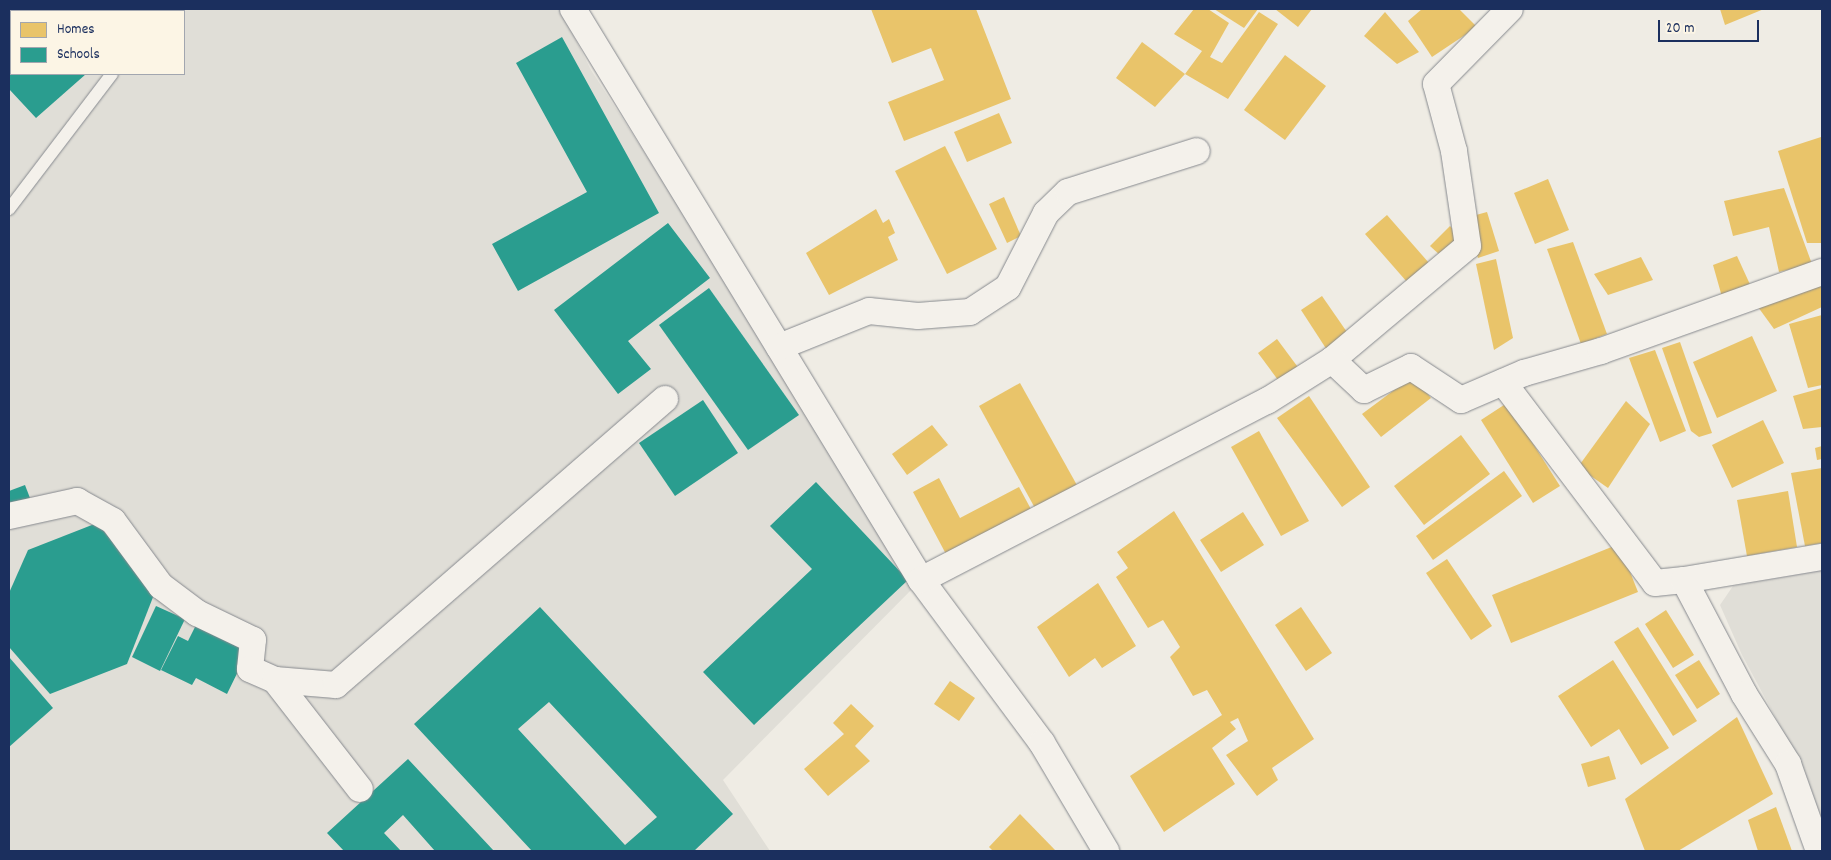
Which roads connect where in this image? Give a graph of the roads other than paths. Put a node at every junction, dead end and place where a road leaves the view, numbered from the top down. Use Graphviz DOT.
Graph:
graph roads {
  1 [pos="573,9"];
  2 [pos="1510,9"];
  3 [pos="111,75"];
  4 [pos="1197,151"];
  5 [pos="9,210"];
  6 [pos="1822,272"];
  7 [pos="779,347"];
  8 [pos="1332,360"];
  9 [pos="1503,382"];
  10 [pos="665,399"];
  11 [pos="9,516"];
  12 [pos="1822,557"];
  13 [pos="921,580"];
  14 [pos="1684,580"];
  15 [pos="274,680"];
  16 [pos="336,685"];
  17 [pos="309,722"];
  18 [pos="360,789"];
  19 [pos="1106,851"];
  20 [pos="1819,851"];
  1 -- 7 [label="street"];
  2 -- 8 [label="street"];
  3 -- 5 [label="lane"];
  4 -- 7 [label="street"];
  6 -- 9 [label="street"];
  7 -- 13 [label="street"];
  8 -- 9 [label="street"];
  8 -- 13 [label="street"];
  9 -- 14 [label="street"];
  10 -- 16 [label="street"];
  11 -- 15 [label="street"];
  12 -- 14 [label="street"];
  13 -- 19 [label="street"];
  14 -- 20 [label="street"];
  15 -- 16 [label="street"];
  15 -- 17 [label="street"];
  16 -- 17 [label="street"];
  17 -- 18 [label="street"];
}
